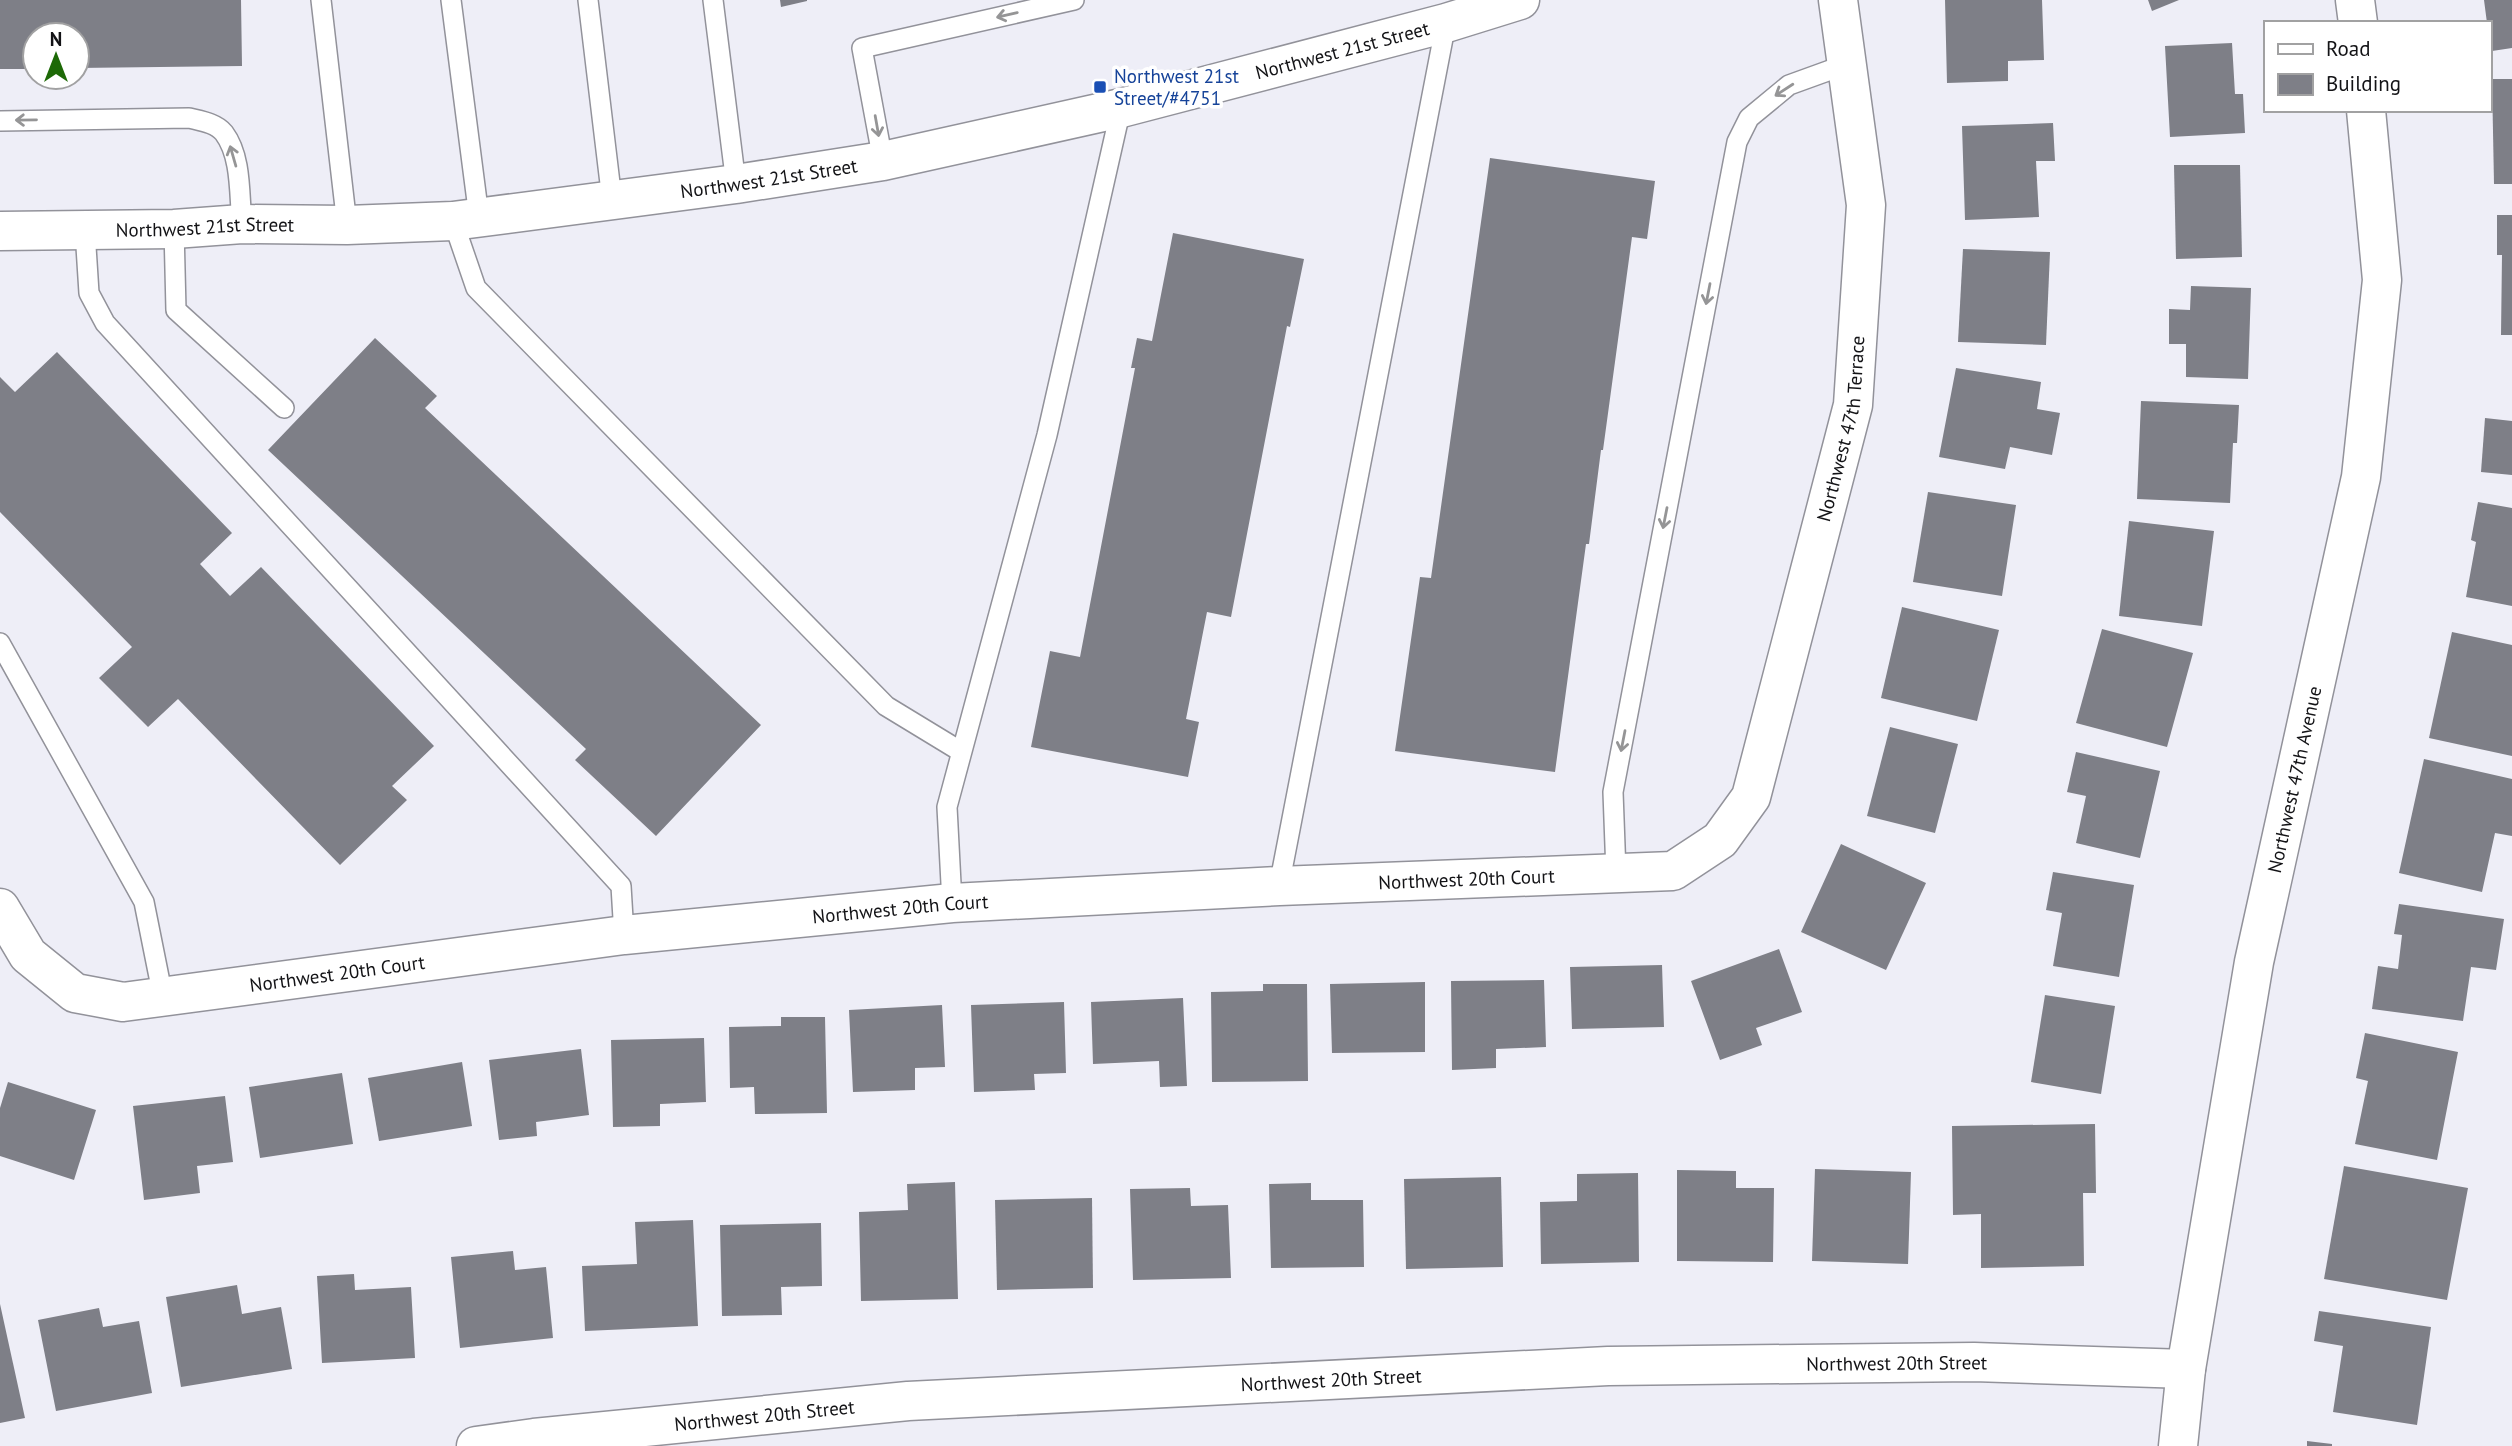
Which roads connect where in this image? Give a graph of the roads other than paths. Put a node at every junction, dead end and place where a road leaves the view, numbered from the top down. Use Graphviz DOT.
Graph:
graph roads {
  1 [pos="321,0"];
  2 [pos="451,0"];
  3 [pos="588,0"];
  4 [pos="713,0"];
  5 [pos="1074,0"];
  6 [pos="1520,0"];
  7 [pos="1838,0"];
  8 [pos="2355,0"];
  9 [pos="1456,13"];
  10 [pos="2358,21"];
  11 [pos="1847,64"];
  12 [pos="1121,108"];
  13 [pos="2366,112"];
  14 [pos="0,121"];
  15 [pos="883,161"];
  16 [pos="736,184"];
  17 [pos="612,200"];
  18 [pos="466,219"];
  19 [pos="242,224"];
  20 [pos="347,225"];
  21 [pos="174,229"];
  22 [pos="0,231"];
  23 [pos="85,231"];
  24 [pos="284,408"];
  25 [pos="0,643"];
  26 [pos="960,751"];
  27 [pos="1720,840"];
  28 [pos="1616,873"];
  29 [pos="1279,886"];
  30 [pos="952,903"];
  31 [pos="0,908"];
  32 [pos="624,935"];
  33 [pos="163,997"];
  34 [pos="2186,1370"];
  35 [pos="476,1446"];
  36 [pos="2178,1446"];
  1 -- 20 [label="lane"];
  2 -- 18 [label="lane"];
  3 -- 17 [label="lane"];
  4 -- 16 [label="lane"];
  5 -- 15 [label="lane, one-way"];
  6 -- 9 [label="street, Northwest 21st Street"];
  7 -- 11 [label="street, Northwest 47th Terrace"];
  8 -- 10 [label="street"];
  9 -- 12 [label="street, Northwest 21st Street"];
  9 -- 29 [label="lane"];
  11 -- 27 [label="street, Northwest 47th Terrace"];
  11 -- 28 [label="lane, one-way"];
  12 -- 15 [label="street, Northwest 21st Street"];
  12 -- 26 [label="lane"];
  13 -- 34 [label="street, Northwest 47th Avenue"];
  19 -- 14 [label="lane, one-way"];
  15 -- 16 [label="street, Northwest 21st Street"];
  16 -- 17 [label="street, Northwest 21st Street"];
  17 -- 18 [label="street, Northwest 21st Street"];
  18 -- 20 [label="street, Northwest 21st Street"];
  18 -- 26 [label="lane"];
  19 -- 20 [label="street, Northwest 21st Street"];
  19 -- 21 [label="street, Northwest 21st Street"];
  21 -- 23 [label="street, Northwest 21st Street"];
  21 -- 24 [label="lane"];
  22 -- 23 [label="street, Northwest 21st Street"];
  23 -- 32 [label="lane"];
  25 -- 33 [label="lane"];
  26 -- 30 [label="lane"];
  27 -- 28 [label="street, Northwest 20th Court"];
  28 -- 29 [label="street, Northwest 20th Court"];
  29 -- 30 [label="street, Northwest 20th Court"];
  30 -- 32 [label="street, Northwest 20th Court"];
  31 -- 33 [label="street, Northwest 20th Court"];
  32 -- 33 [label="street, Northwest 20th Court"];
  34 -- 35 [label="street, Northwest 20th Street"];
  34 -- 36 [label="street, Northwest 47th Avenue"];
}
